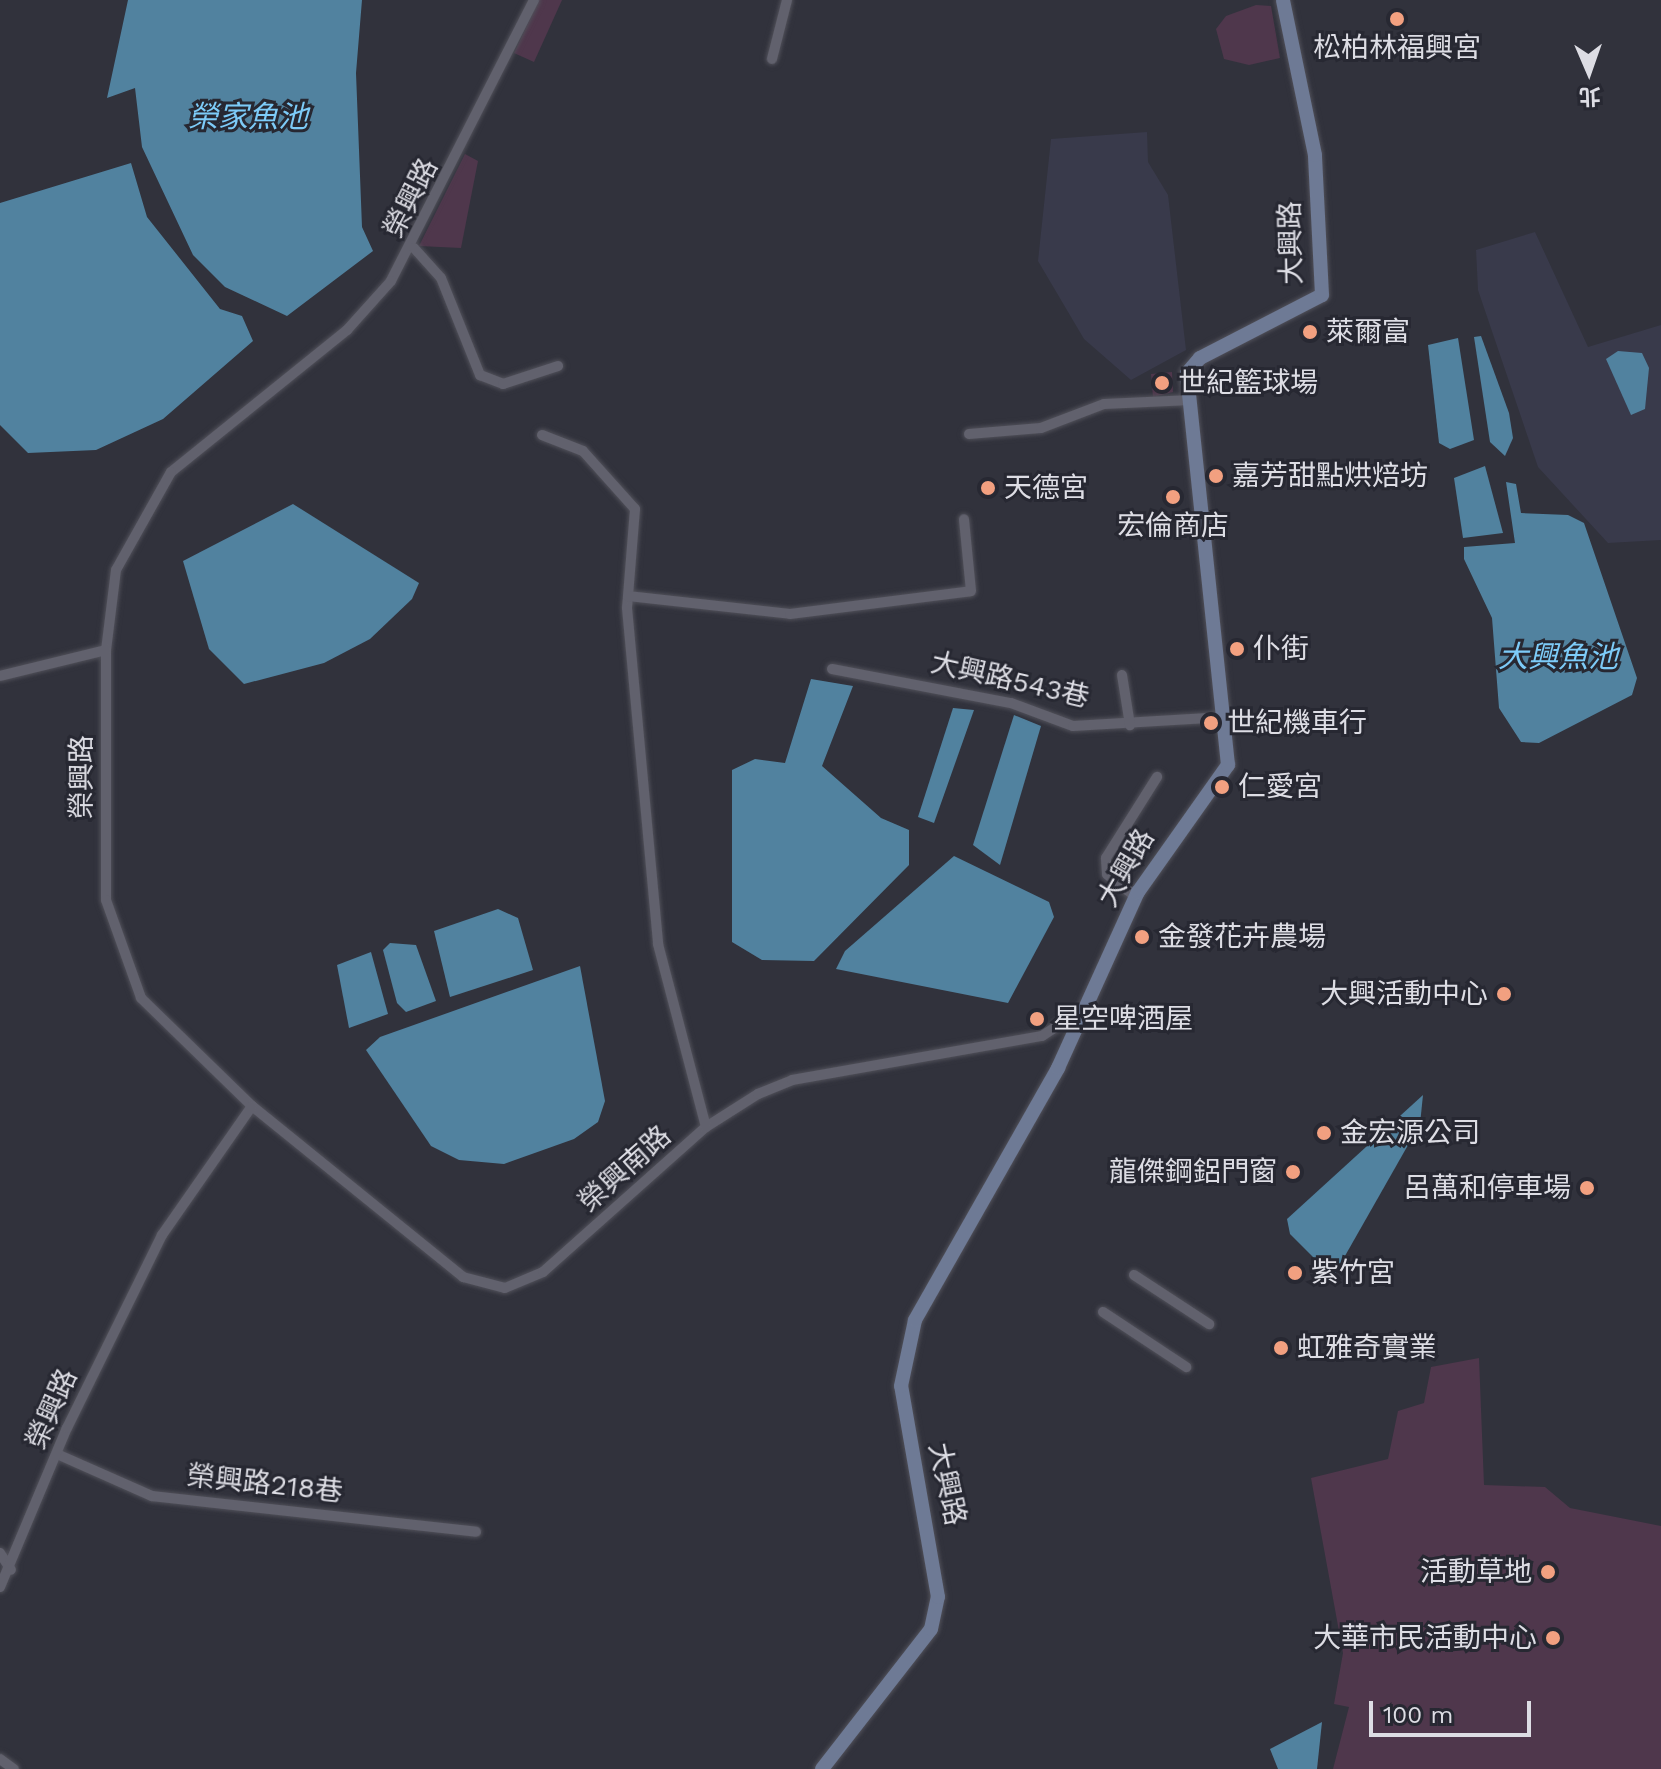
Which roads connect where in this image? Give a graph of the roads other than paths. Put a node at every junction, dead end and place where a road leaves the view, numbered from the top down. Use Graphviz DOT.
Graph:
graph roads {
  1 [pos="534,0"];
  2 [pos="787,0"];
  3 [pos="1283,0"];
  4 [pos="772,59"];
  5 [pos="414,248"];
  6 [pos="558,366"];
  7 [pos="1191,400"];
  8 [pos="969,434"];
  9 [pos="542,435"];
  10 [pos="964,519"];
  11 [pos="628,596"];
  12 [pos="106,650"];
  13 [pos="832,669"];
  14 [pos="1122,675"];
  15 [pos="0,676"];
  16 [pos="1225,717"];
  17 [pos="1130,725"];
  18 [pos="1157,777"];
  19 [pos="1136,897"];
  20 [pos="1080,1011"];
  21 [pos="252,1106"];
  22 [pos="706,1127"];
  23 [pos="1134,1275"];
  24 [pos="1103,1312"];
  25 [pos="1209,1324"];
  26 [pos="1186,1367"];
  27 [pos="57,1454"];
  28 [pos="476,1532"];
  29 [pos="0,1553"];
  30 [pos="11,1570"];
  31 [pos="0,1587"];
  32 [pos="0,1759"];
  33 [pos="14,1769"];
  34 [pos="822,1769"];
  1 -- 5 [label="street, 榮興路"];
  2 -- 4 [label="street"];
  3 -- 7 [label="street, 大興路"];
  5 -- 6 [label="street"];
  5 -- 12 [label="street, 榮興路"];
  7 -- 8 [label="street"];
  7 -- 16 [label="street, 大興路"];
  9 -- 11 [label="street"];
  10 -- 11 [label="street"];
  11 -- 22 [label="street"];
  12 -- 15 [label="street"];
  12 -- 21 [label="street, 榮興路"];
  13 -- 17 [label="street, 大興路543巷"];
  14 -- 17 [label="street"];
  16 -- 17 [label="street, 大興路543巷"];
  16 -- 19 [label="street, 大興路"];
  18 -- 19 [label="street"];
  19 -- 20 [label="street, 大興路"];
  20 -- 22 [label="street, 榮興南路"];
  20 -- 34 [label="street, 大興路"];
  21 -- 22 [label="street, 榮興南路"];
  21 -- 27 [label="street, 榮興路"];
  23 -- 25 [label="street"];
  24 -- 26 [label="street"];
  27 -- 28 [label="street, 榮興路218巷"];
  27 -- 30 [label="street, 榮興路"];
  29 -- 30 [label="street"];
  30 -- 31 [label="street, 榮興路"];
  32 -- 33 [label="street"];
}
